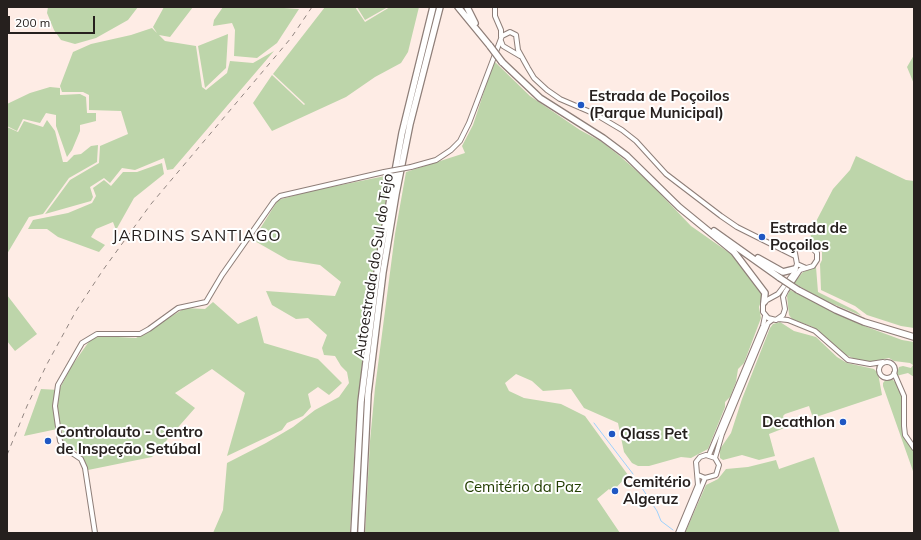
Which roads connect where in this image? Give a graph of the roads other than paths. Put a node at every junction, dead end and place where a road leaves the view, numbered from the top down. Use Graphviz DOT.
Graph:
graph roads {
  1 [pos="433,7"];
  2 [pos="440,7"];
  3 [pos="458,7"];
  4 [pos="467,7"];
  5 [pos="496,7"];
  6 [pos="497,21"];
  7 [pos="510,32"];
  8 [pos="501,39"];
  9 [pos="517,42"];
  10 [pos="490,45"];
  11 [pos="506,48"];
  12 [pos="496,53"];
  13 [pos="525,62"];
  14 [pos="715,233"];
  15 [pos="797,249"];
  16 [pos="784,251"];
  17 [pos="795,256"];
  18 [pos="796,266"];
  19 [pos="807,268"];
  20 [pos="774,297"];
  21 [pos="764,302"];
  22 [pos="784,304"];
  23 [pos="784,312"];
  24 [pos="765,316"];
  25 [pos="778,319"];
  26 [pos="772,320"];
  27 [pos="788,320"];
  28 [pos="914,337"];
  29 [pos="883,362"];
  30 [pos="870,364"];
  31 [pos="879,369"];
  32 [pos="892,375"];
  33 [pos="914,448"];
  34 [pos="709,455"];
  35 [pos="715,458"];
  36 [pos="698,475"];
  37 [pos="705,478"];
  38 [pos="95,533"];
  39 [pos="354,533"];
  40 [pos="361,533"];
  41 [pos="678,533"];
  42 [pos="682,533"];
  1 -- 39 [label="highway, Autoestrada do Sul do Tejo"];
  2 -- 40 [label="highway, Autoestrada do Sul do Tejo"];
  3 -- 10 [label="highway"];
  4 -- 10 [label="highway"];
  5 -- 6 [label="street"];
  6 -- 7 [label="street"];
  6 -- 8 [label="street"];
  7 -- 8 [label="street"];
  7 -- 9 [label="street"];
  8 -- 11 [label="street"];
  8 -- 12 [label="street"];
  9 -- 11 [label="street"];
  9 -- 13 [label="street"];
  10 -- 14 [label="highway, bridge"];
  11 -- 12 [label="street"];
  11 -- 13 [label="street"];
  12 -- 38 [label="street, bridge"];
  13 -- 16 [label="street"];
  14 -- 18 [label="highway"];
  14 -- 21 [label="highway"];
  14 -- 28 [label="highway, bridge"];
  15 -- 16 [label="street"];
  15 -- 17 [label="street"];
  15 -- 19 [label="street"];
  16 -- 17 [label="street"];
  17 -- 18 [label="street"];
  18 -- 19 [label="street"];
  18 -- 20 [label="street"];
  19 -- 22 [label="street"];
  20 -- 21 [label="street"];
  20 -- 22 [label="street"];
  21 -- 24 [label="street"];
  22 -- 23 [label="street"];
  23 -- 25 [label="street"];
  23 -- 27 [label="street"];
  24 -- 26 [label="street"];
  24 -- 34 [label="street"];
  25 -- 26 [label="street"];
  25 -- 27 [label="street"];
  26 -- 35 [label="street"];
  27 -- 30 [label="street"];
  29 -- 30 [label="street"];
  29 -- 31 [label="street"];
  29 -- 32 [label="street"];
  30 -- 31 [label="street"];
  31 -- 32 [label="street"];
  32 -- 33 [label="street"];
  34 -- 35 [label="street"];
  34 -- 36 [label="street"];
  35 -- 37 [label="street"];
  36 -- 37 [label="street"];
  36 -- 41 [label="street"];
  37 -- 42 [label="street"];
}
